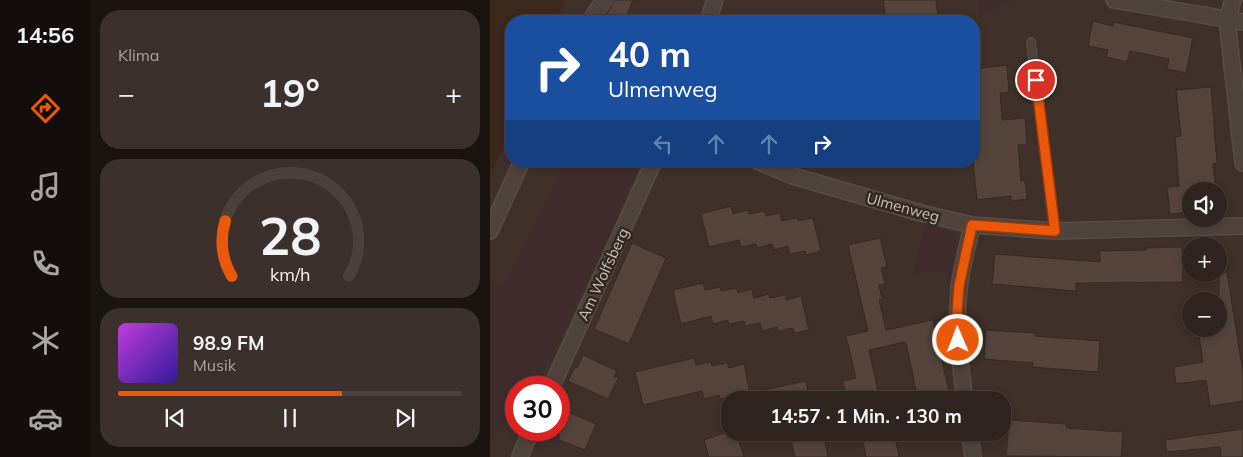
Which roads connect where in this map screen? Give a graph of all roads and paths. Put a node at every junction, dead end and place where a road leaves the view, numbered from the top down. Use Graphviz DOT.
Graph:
graph roads {
  1 [pos="604,0"];
  2 [pos="714,0"];
  3 [pos="1114,0"];
  4 [pos="1232,0"];
  5 [pos="594,15"];
  6 [pos="710,15"];
  7 [pos="1227,20"];
  8 [pos="1243,22"];
  9 [pos="1031,42"];
  10 [pos="1243,163"];
  11 [pos="519,167"];
  12 [pos="651,167"];
  13 [pos="771,167"];
  14 [pos="972,225"];
  15 [pos="1243,226"];
  16 [pos="490,231"];
  17 [pos="1055,231"];
  18 [pos="557,376"];
  19 [pos="964,391"];
  20 [pos="527,441"];
  21 [pos="971,441"];
  22 [pos="520,457"];
  23 [pos="973,457"];
  1 -- 5 [label="street"];
  2 -- 6 [label="street"];
  3 -- 7 [label="street"];
  4 -- 7 [label="street"];
  7 -- 8 [label="street"];
  7 -- 10 [label="street"];
  9 -- 17 [label="lane"];
  11 -- 16 [label="street"];
  12 -- 18 [label="street, Am Wolfsberg"];
  13 -- 14 [label="street, Ulmenweg"];
  14 -- 17 [label="street, Ulmenweg"];
  14 -- 19 [label="street"];
  15 -- 17 [label="street, Ulmenweg"];
  20 -- 22 [label="street"];
  21 -- 23 [label="street"];
}
